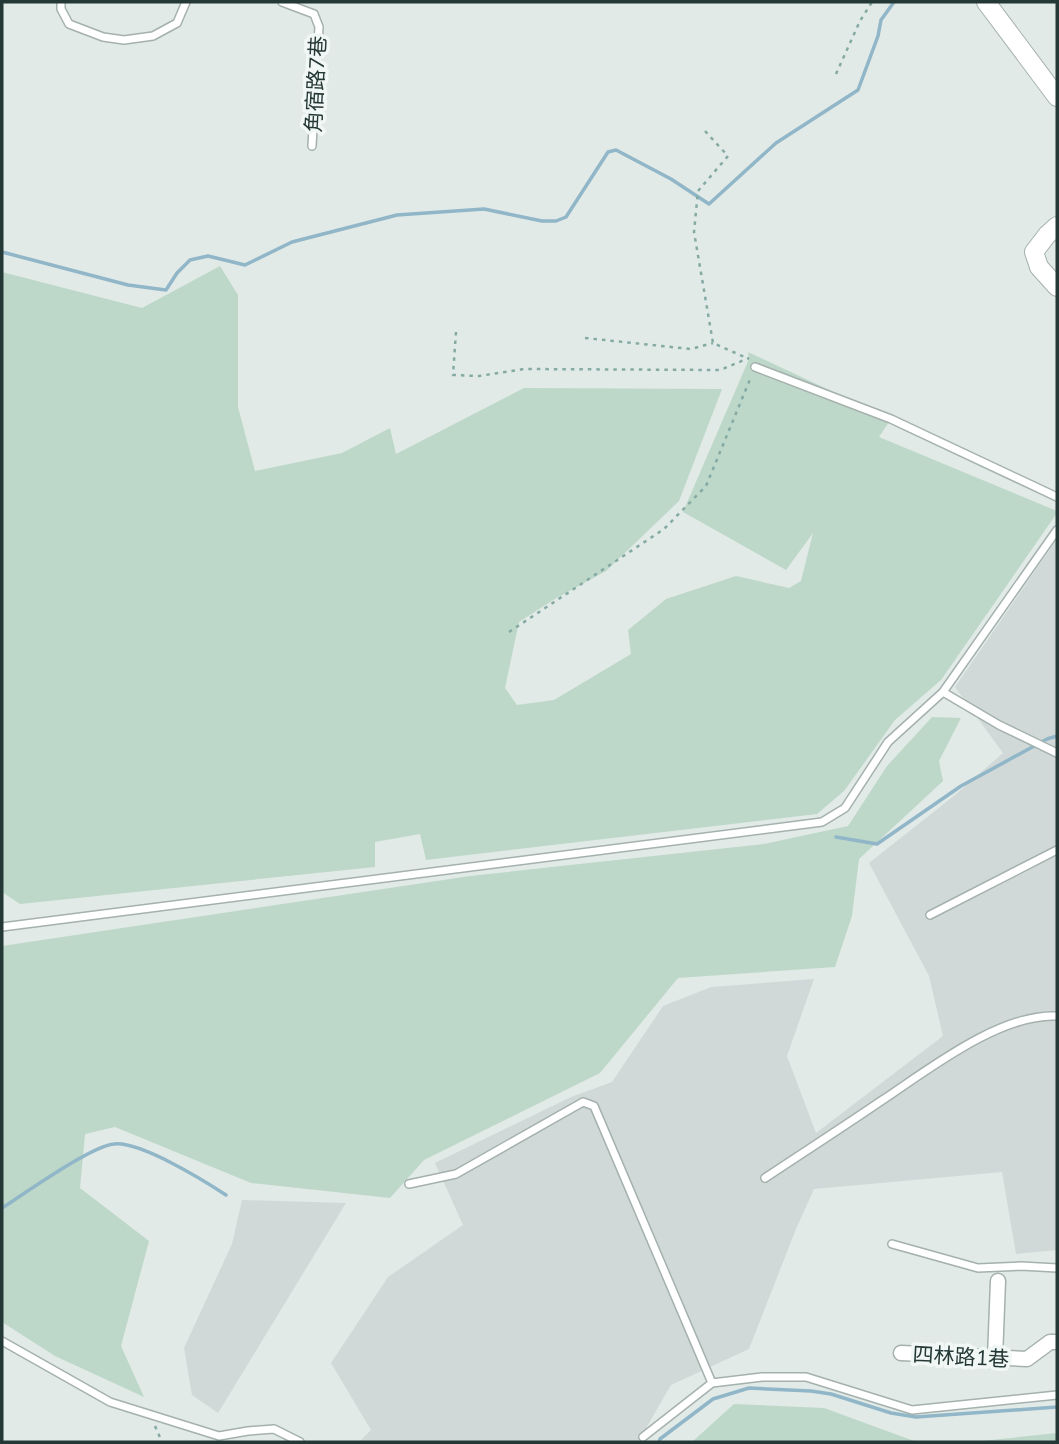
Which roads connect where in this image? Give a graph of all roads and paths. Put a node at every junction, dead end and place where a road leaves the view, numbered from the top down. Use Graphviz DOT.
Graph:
graph roads {
  1 [pos="61,2"];
  2 [pos="186,2"];
  3 [pos="282,2"];
  4 [pos="872,2"];
  5 [pos="986,2"];
  6 [pos="836,74"];
  7 [pos="1057,97"];
  8 [pos="705,131"];
  9 [pos="312,146"];
  10 [pos="1057,226"];
  11 [pos="1057,287"];
  12 [pos="456,332"];
  13 [pos="585,338"];
  14 [pos="713,343"];
  15 [pos="749,358"];
  16 [pos="755,367"];
  17 [pos="1057,497"];
  18 [pos="1057,530"];
  19 [pos="509,632"];
  20 [pos="943,692"];
  21 [pos="1057,753"];
  22 [pos="1057,850"];
  23 [pos="930,915"];
  24 [pos="2,927"];
  25 [pos="1057,1016"];
  26 [pos="765,1178"];
  27 [pos="409,1184"];
  28 [pos="892,1244"];
  29 [pos="1057,1268"];
  30 [pos="998,1281"];
  31 [pos="2,1341"];
  32 [pos="1057,1342"];
  33 [pos="901,1353"];
  34 [pos="995,1358"];
  35 [pos="712,1383"];
  36 [pos="1057,1395"];
  37 [pos="149,1414"];
  38 [pos="643,1437"];
  39 [pos="162,1442"];
  40 [pos="300,1442"];
  1 -- 2 [label="lane"];
  3 -- 9 [label="lane, 角宿路7巷"];
  4 -- 6 [label="path"];
  5 -- 7 [label="street"];
  8 -- 14 [label="path"];
  10 -- 11 [label="street"];
  12 -- 15 [label="path"];
  13 -- 14 [label="path"];
  14 -- 15 [label="path"];
  15 -- 16 [label="path"];
  16 -- 17 [label="lane"];
  16 -- 19 [label="path"];
  18 -- 20 [label="lane"];
  20 -- 21 [label="lane"];
  20 -- 24 [label="lane"];
  22 -- 23 [label="lane"];
  25 -- 26 [label="lane"];
  27 -- 35 [label="lane"];
  28 -- 29 [label="lane"];
  30 -- 34 [label="street"];
  31 -- 37 [label="lane"];
  32 -- 34 [label="street, 四林路1巷"];
  33 -- 34 [label="street, 四林路1巷"];
  35 -- 36 [label="lane"];
  35 -- 38 [label="lane"];
  37 -- 39 [label="path"];
  37 -- 40 [label="lane"];
}
